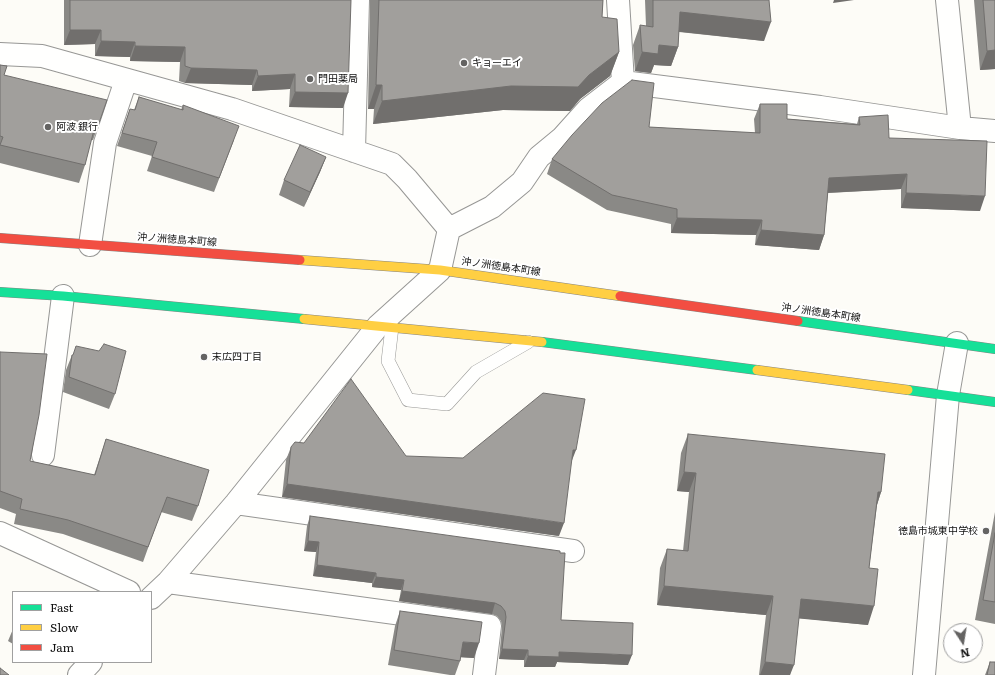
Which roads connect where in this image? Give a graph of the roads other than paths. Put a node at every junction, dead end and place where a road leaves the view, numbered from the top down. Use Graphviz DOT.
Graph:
graph roads {
  1 [pos="358,0"];
  2 [pos="618,0"];
  3 [pos="947,0"];
  4 [pos="0,54"];
  5 [pos="126,80"];
  6 [pos="623,82"];
  7 [pos="960,128"];
  8 [pos="995,131"];
  9 [pos="354,151"];
  10 [pos="449,229"];
  11 [pos="0,238"];
  12 [pos="90,245"];
  13 [pos="440,270"];
  14 [pos="0,292"];
  15 [pos="63,296"];
  16 [pos="385,327"];
  17 [pos="532,340"];
  18 [pos="957,344"];
  19 [pos="995,349"];
  20 [pos="948,395"];
  21 [pos="995,402"];
  22 [pos="43,455"];
  23 [pos="236,503"];
  24 [pos="0,534"];
  25 [pos="573,552"];
  26 [pos="168,582"];
  27 [pos="127,591"];
  28 [pos="152,597"];
  29 [pos="90,663"];
  30 [pos="79,675"];
  31 [pos="484,675"];
  32 [pos="924,675"];
  1 -- 9 [label="street"];
  2 -- 6 [label="street"];
  3 -- 7 [label="street"];
  4 -- 5 [label="street"];
  5 -- 9 [label="street"];
  5 -- 12 [label="street"];
  6 -- 7 [label="street"];
  6 -- 10 [label="street"];
  7 -- 8 [label="street"];
  9 -- 10 [label="street"];
  10 -- 13 [label="street"];
  11 -- 12 [label="main road, 沖ノ洲徳島本町線"];
  12 -- 13 [label="main road, 沖ノ洲徳島本町線"];
  13 -- 16 [label="street"];
  13 -- 18 [label="main road, 沖ノ洲徳島本町線"];
  14 -- 15 [label="main road"];
  15 -- 16 [label="main road"];
  15 -- 22 [label="street"];
  16 -- 17 [label="main road"];
  16 -- 17 [label="lane"];
  16 -- 23 [label="street"];
  17 -- 20 [label="main road"];
  18 -- 19 [label="main road, 沖ノ洲徳島本町線"];
  18 -- 20 [label="street"];
  20 -- 21 [label="main road"];
  20 -- 32 [label="street"];
  23 -- 25 [label="street"];
  23 -- 26 [label="street"];
  24 -- 27 [label="street"];
  26 -- 28 [label="street"];
  26 -- 31 [label="street"];
  29 -- 30 [label="street"];
}
